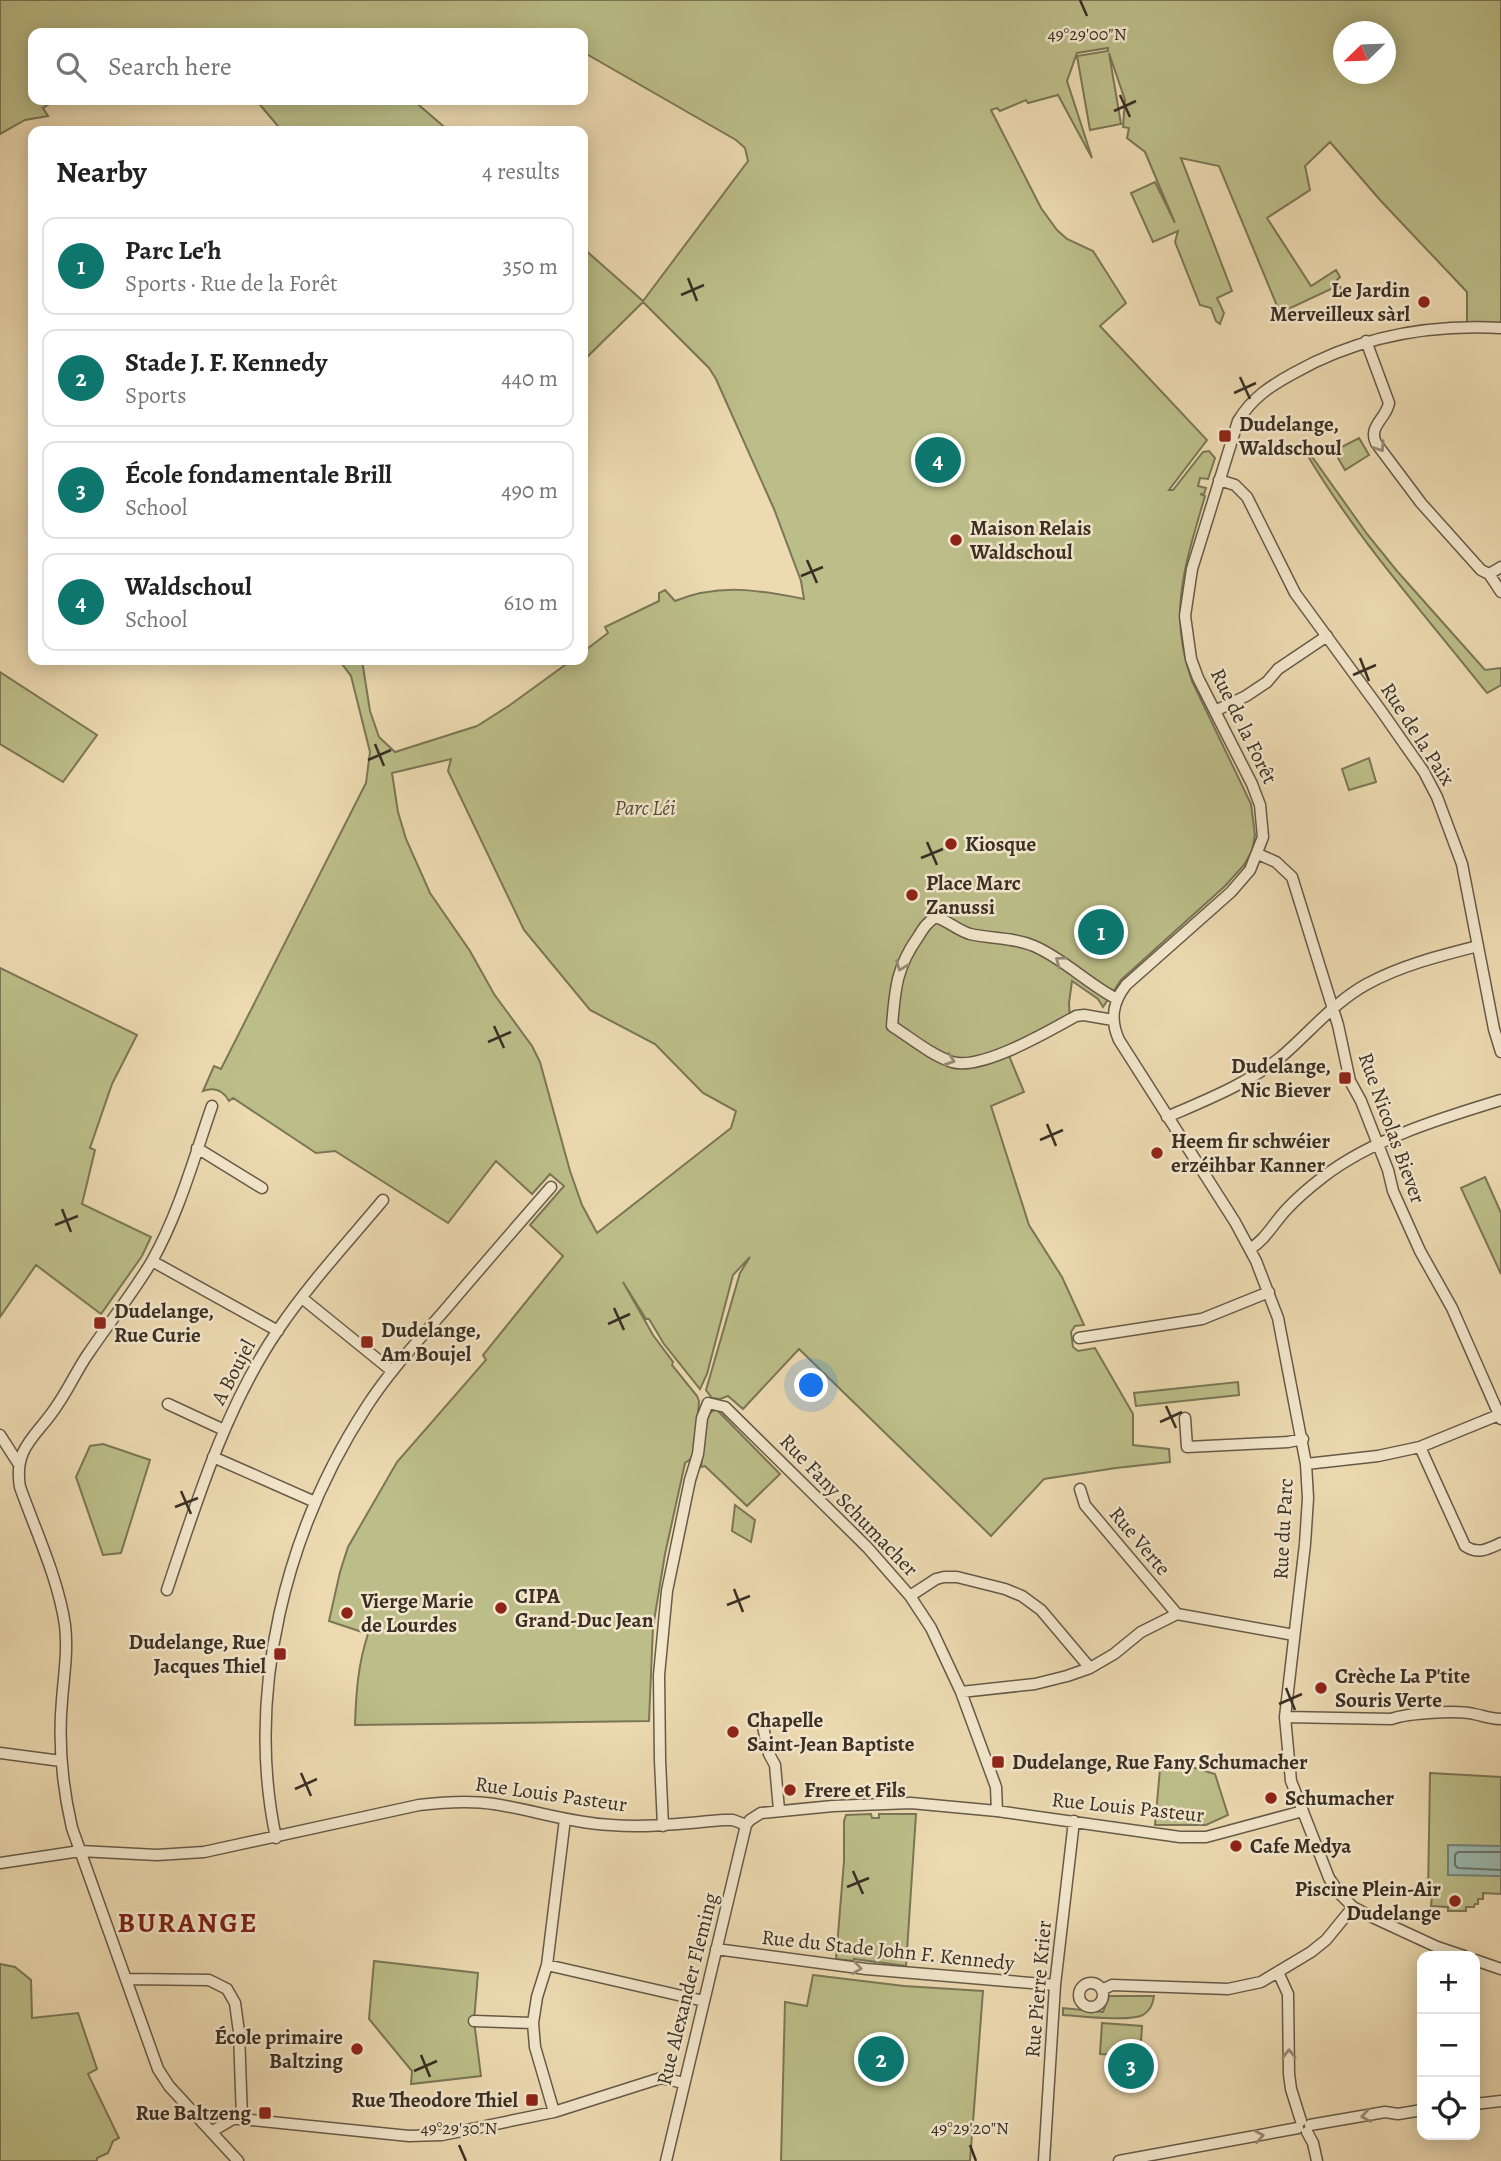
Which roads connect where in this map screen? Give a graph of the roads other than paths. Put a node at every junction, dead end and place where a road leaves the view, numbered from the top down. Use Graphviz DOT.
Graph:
graph roads {
  1 [pos="1501,328"];
  2 [pos="1366,341"];
  3 [pos="1219,480"];
  4 [pos="1501,567"];
  5 [pos="1489,574"];
  6 [pos="1501,592"];
  7 [pos="1326,636"];
  8 [pos="1214,711"];
  9 [pos="1258,854"];
  10 [pos="1478,946"];
  11 [pos="1117,999"];
  12 [pos="1332,1009"];
  13 [pos="1113,1020"];
  14 [pos="1501,1052"];
  15 [pos="1501,1100"];
  16 [pos="212,1106"];
  17 [pos="1167,1117"];
  18 [pos="1378,1145"];
  19 [pos="197,1148"];
  20 [pos="551,1186"];
  21 [pos="262,1188"];
  22 [pos="383,1200"];
  23 [pos="1250,1249"];
  24 [pos="152,1261"];
  25 [pos="1269,1292"];
  26 [pos="302,1298"];
  27 [pos="278,1331"];
  28 [pos="1079,1338"];
  29 [pos="392,1371"];
  30 [pos="168,1404"];
  31 [pos="1500,1416"];
  32 [pos="1185,1418"];
  33 [pos="224,1430"];
  34 [pos="0,1435"];
  35 [pos="1303,1439"];
  36 [pos="1420,1447"];
  37 [pos="213,1457"];
  38 [pos="18,1463"];
  39 [pos="1306,1465"];
  40 [pos="1080,1489"];
  41 [pos="315,1502"];
  42 [pos="1501,1543"];
  43 [pos="167,1590"];
  44 [pos="910,1596"];
  45 [pos="1177,1614"];
  46 [pos="1294,1635"];
  47 [pos="1090,1668"];
  48 [pos="961,1692"];
  49 [pos="1285,1717"];
  50 [pos="761,1718"];
  51 [pos="1501,1718"];
  52 [pos="0,1753"];
  53 [pos="61,1761"];
  54 [pos="779,1810"];
  55 [pos="997,1811"];
  56 [pos="1303,1811"];
  57 [pos="565,1819"];
  58 [pos="1074,1821"];
  59 [pos="746,1825"];
  60 [pos="663,1826"];
  61 [pos="276,1838"];
  62 [pos="80,1851"];
  63 [pos="0,1863"];
  64 [pos="1353,1908"];
  65 [pos="716,1949"];
  66 [pos="1449,1951"];
  67 [pos="1480,1962"];
  68 [pos="547,1965"];
  69 [pos="1501,1969"];
  70 [pos="1278,1972"];
  71 [pos="128,1979"];
  72 [pos="1055,1985"];
  73 [pos="1102,1990"];
  74 [pos="704,2001"];
  75 [pos="474,2021"];
  76 [pos="533,2023"];
  77 [pos="684,2083"];
  78 [pos="1501,2101"];
  79 [pos="1480,2103"];
  80 [pos="1417,2111"];
  81 [pos="554,2112"];
  82 [pos="242,2119"];
  83 [pos="1304,2126"];
  84 [pos="211,2132"];
  85 [pos="1155,2157"];
  86 [pos="238,2161"];
  87 [pos="666,2161"];
  88 [pos="1044,2161"];
  89 [pos="1119,2161"];
  90 [pos="1317,2161"];
  1 -- 2 [label="street, Rue de la Forêt"];
  2 -- 3 [label="street, Rue de la Forêt"];
  2 -- 5 [label="street, one-way"];
  3 -- 7 [label="street, Rue de la Paix"];
  3 -- 8 [label="street, Rue de la Forêt"];
  4 -- 5 [label="street"];
  5 -- 6 [label="street"];
  7 -- 8 [label="street"];
  7 -- 10 [label="street, Rue de la Paix"];
  8 -- 9 [label="street, Rue de la Forêt"];
  9 -- 11 [label="street, Rue de la Forêt"];
  9 -- 12 [label="street, Rue Nicolas Biever"];
  10 -- 12 [label="street"];
  10 -- 14 [label="street, Rue de la Paix"];
  11 -- 13 [label="street"];
  11 -- 13 [label="street, one-way"];
  12 -- 17 [label="street"];
  12 -- 18 [label="street, Rue Nicolas Biever"];
  13 -- 17 [label="street, Rue du Parc"];
  15 -- 18 [label="street"];
  16 -- 19 [label="street"];
  17 -- 23 [label="street, Rue du Parc"];
  18 -- 23 [label="street"];
  18 -- 31 [label="street, Rue Nicolas Biever"];
  19 -- 21 [label="street"];
  19 -- 24 [label="street"];
  20 -- 29 [label="street"];
  22 -- 26 [label="street, A Boujel"];
  23 -- 25 [label="street, Rue du Parc"];
  24 -- 27 [label="street"];
  24 -- 38 [label="street"];
  25 -- 28 [label="street"];
  25 -- 35 [label="street, Rue du Parc"];
  26 -- 27 [label="street, A Boujel"];
  26 -- 29 [label="street"];
  27 -- 33 [label="street, A Boujel"];
  29 -- 41 [label="street"];
  30 -- 33 [label="street"];
  31 -- 36 [label="street"];
  32 -- 35 [label="street"];
  33 -- 37 [label="street, A Boujel"];
  34 -- 38 [label="street"];
  35 -- 39 [label="street, Rue du Parc"];
  36 -- 39 [label="street"];
  36 -- 42 [label="street"];
  37 -- 41 [label="street"];
  37 -- 43 [label="street, A Boujel"];
  38 -- 53 [label="street"];
  39 -- 46 [label="street, Rue du Parc"];
  40 -- 45 [label="street, Rue Verte"];
  41 -- 61 [label="street"];
  44 -- 47 [label="street"];
  44 -- 48 [label="street, Rue Fany Schumacher"];
  44 -- 60 [label="street, Rue Fany Schumacher"];
  45 -- 46 [label="street"];
  45 -- 47 [label="street"];
  46 -- 49 [label="street, Rue du Parc"];
  47 -- 48 [label="street"];
  48 -- 55 [label="street, Rue Fany Schumacher"];
  49 -- 51 [label="street"];
  49 -- 56 [label="street, Rue du Parc"];
  50 -- 54 [label="street"];
  52 -- 53 [label="street"];
  53 -- 62 [label="street"];
  54 -- 55 [label="street, Rue Louis Pasteur"];
  54 -- 59 [label="street, Rue Louis Pasteur"];
  55 -- 58 [label="street, Rue Louis Pasteur"];
  56 -- 58 [label="street, Rue Louis Pasteur"];
  56 -- 64 [label="street, Rue du Parc"];
  57 -- 60 [label="street, Rue Louis Pasteur"];
  57 -- 61 [label="street, Rue Louis Pasteur"];
  57 -- 68 [label="street"];
  58 -- 72 [label="street, Rue Pierre Krier"];
  59 -- 60 [label="street, Rue Louis Pasteur"];
  59 -- 65 [label="street, Rue Alexander Fleming"];
  61 -- 62 [label="street, Rue Louis Pasteur"];
  62 -- 63 [label="street, Rue Louis Pasteur"];
  62 -- 71 [label="street"];
  64 -- 66 [label="street, Rue du Parc"];
  64 -- 70 [label="street"];
  65 -- 72 [label="street, Rue du Stade John F. Kennedy, one-way"];
  65 -- 74 [label="street, Rue Alexander Fleming"];
  67 -- 69 [label="street"];
  68 -- 74 [label="street"];
  68 -- 76 [label="street"];
  70 -- 73 [label="street"];
  83 -- 70 [label="street, one-way"];
  71 -- 82 [label="street"];
  71 -- 84 [label="street"];
  72 -- 88 [label="street, Rue Pierre Krier"];
  74 -- 77 [label="street, Rue Alexander Fleming"];
  75 -- 76 [label="street"];
  76 -- 81 [label="street"];
  77 -- 81 [label="street"];
  77 -- 87 [label="street, Rue Alexander Fleming"];
  78 -- 79 [label="street"];
  80 -- 83 [label="street, one-way"];
  81 -- 82 [label="street"];
  82 -- 84 [label="street"];
  85 -- 83 [label="street, one-way"];
  83 -- 90 [label="street"];
  84 -- 86 [label="street"];
  85 -- 89 [label="street"];
}
